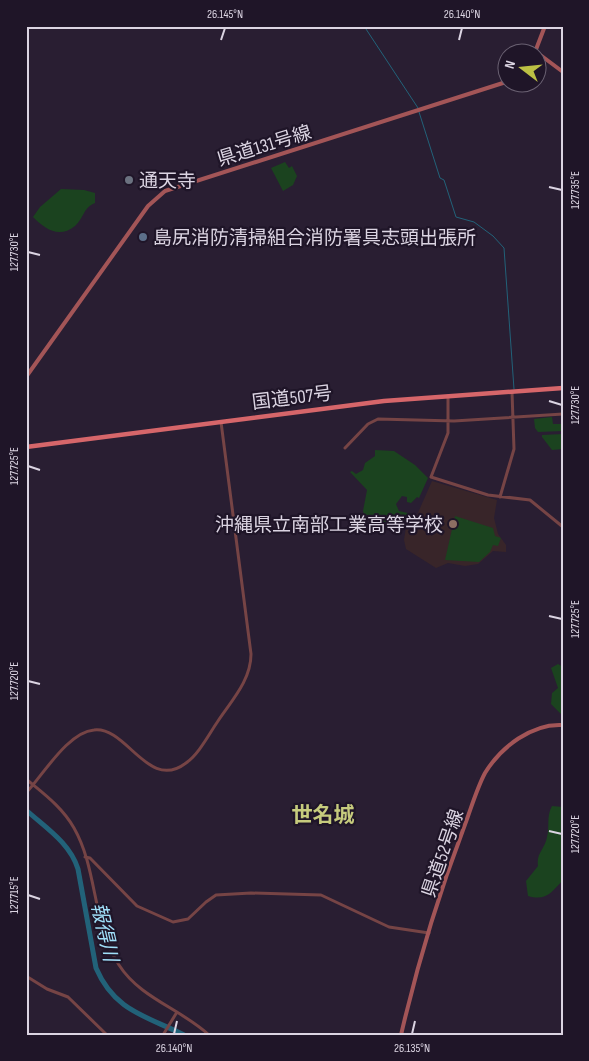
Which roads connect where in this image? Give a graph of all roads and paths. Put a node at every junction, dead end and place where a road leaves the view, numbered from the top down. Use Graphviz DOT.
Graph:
graph roads {
  1 [pos="545,26"];
  2 [pos="539,42"];
  3 [pos="546,60"];
  4 [pos="563,72"];
  5 [pos="496,85"];
  6 [pos="26,377"];
  7 [pos="563,388"];
  8 [pos="512,392"];
  9 [pos="448,396"];
  10 [pos="563,414"];
  11 [pos="512,417"];
  12 [pos="449,421"];
  13 [pos="221,422"];
  14 [pos="26,447"];
  15 [pos="345,448"];
  16 [pos="500,497"];
  17 [pos="563,527"];
  18 [pos="563,725"];
  19 [pos="26,779"];
  20 [pos="34,785"];
  21 [pos="26,793"];
  22 [pos="85,857"];
  23 [pos="429,933"];
  24 [pos="26,976"];
  25 [pos="177,1012"];
  26 [pos="107,1035"];
  27 [pos="163,1035"];
  28 [pos="209,1035"];
  29 [pos="401,1035"];
  1 -- 2 [label="main road"];
  3 -- 4 [label="main road"];
  5 -- 6 [label="main road, 県道131号線"];
  7 -- 8 [label="highway, 国道507号"];
  8 -- 9 [label="highway, 国道507号"];
  8 -- 11 [label="street"];
  9 -- 12 [label="street"];
  9 -- 13 [label="highway, 国道507号"];
  10 -- 11 [label="street"];
  11 -- 12 [label="street"];
  11 -- 16 [label="street"];
  12 -- 15 [label="street"];
  12 -- 16 [label="street"];
  13 -- 14 [label="highway, 国道507号"];
  13 -- 20 [label="street"];
  16 -- 17 [label="street"];
  18 -- 23 [label="main road, 県道52号線"];
  19 -- 20 [label="street"];
  20 -- 21 [label="street"];
  20 -- 22 [label="street"];
  22 -- 23 [label="street"];
  22 -- 25 [label="street"];
  23 -- 29 [label="main road, 県道52号線"];
  24 -- 26 [label="street"];
  25 -- 27 [label="street"];
  25 -- 28 [label="street"];
}
